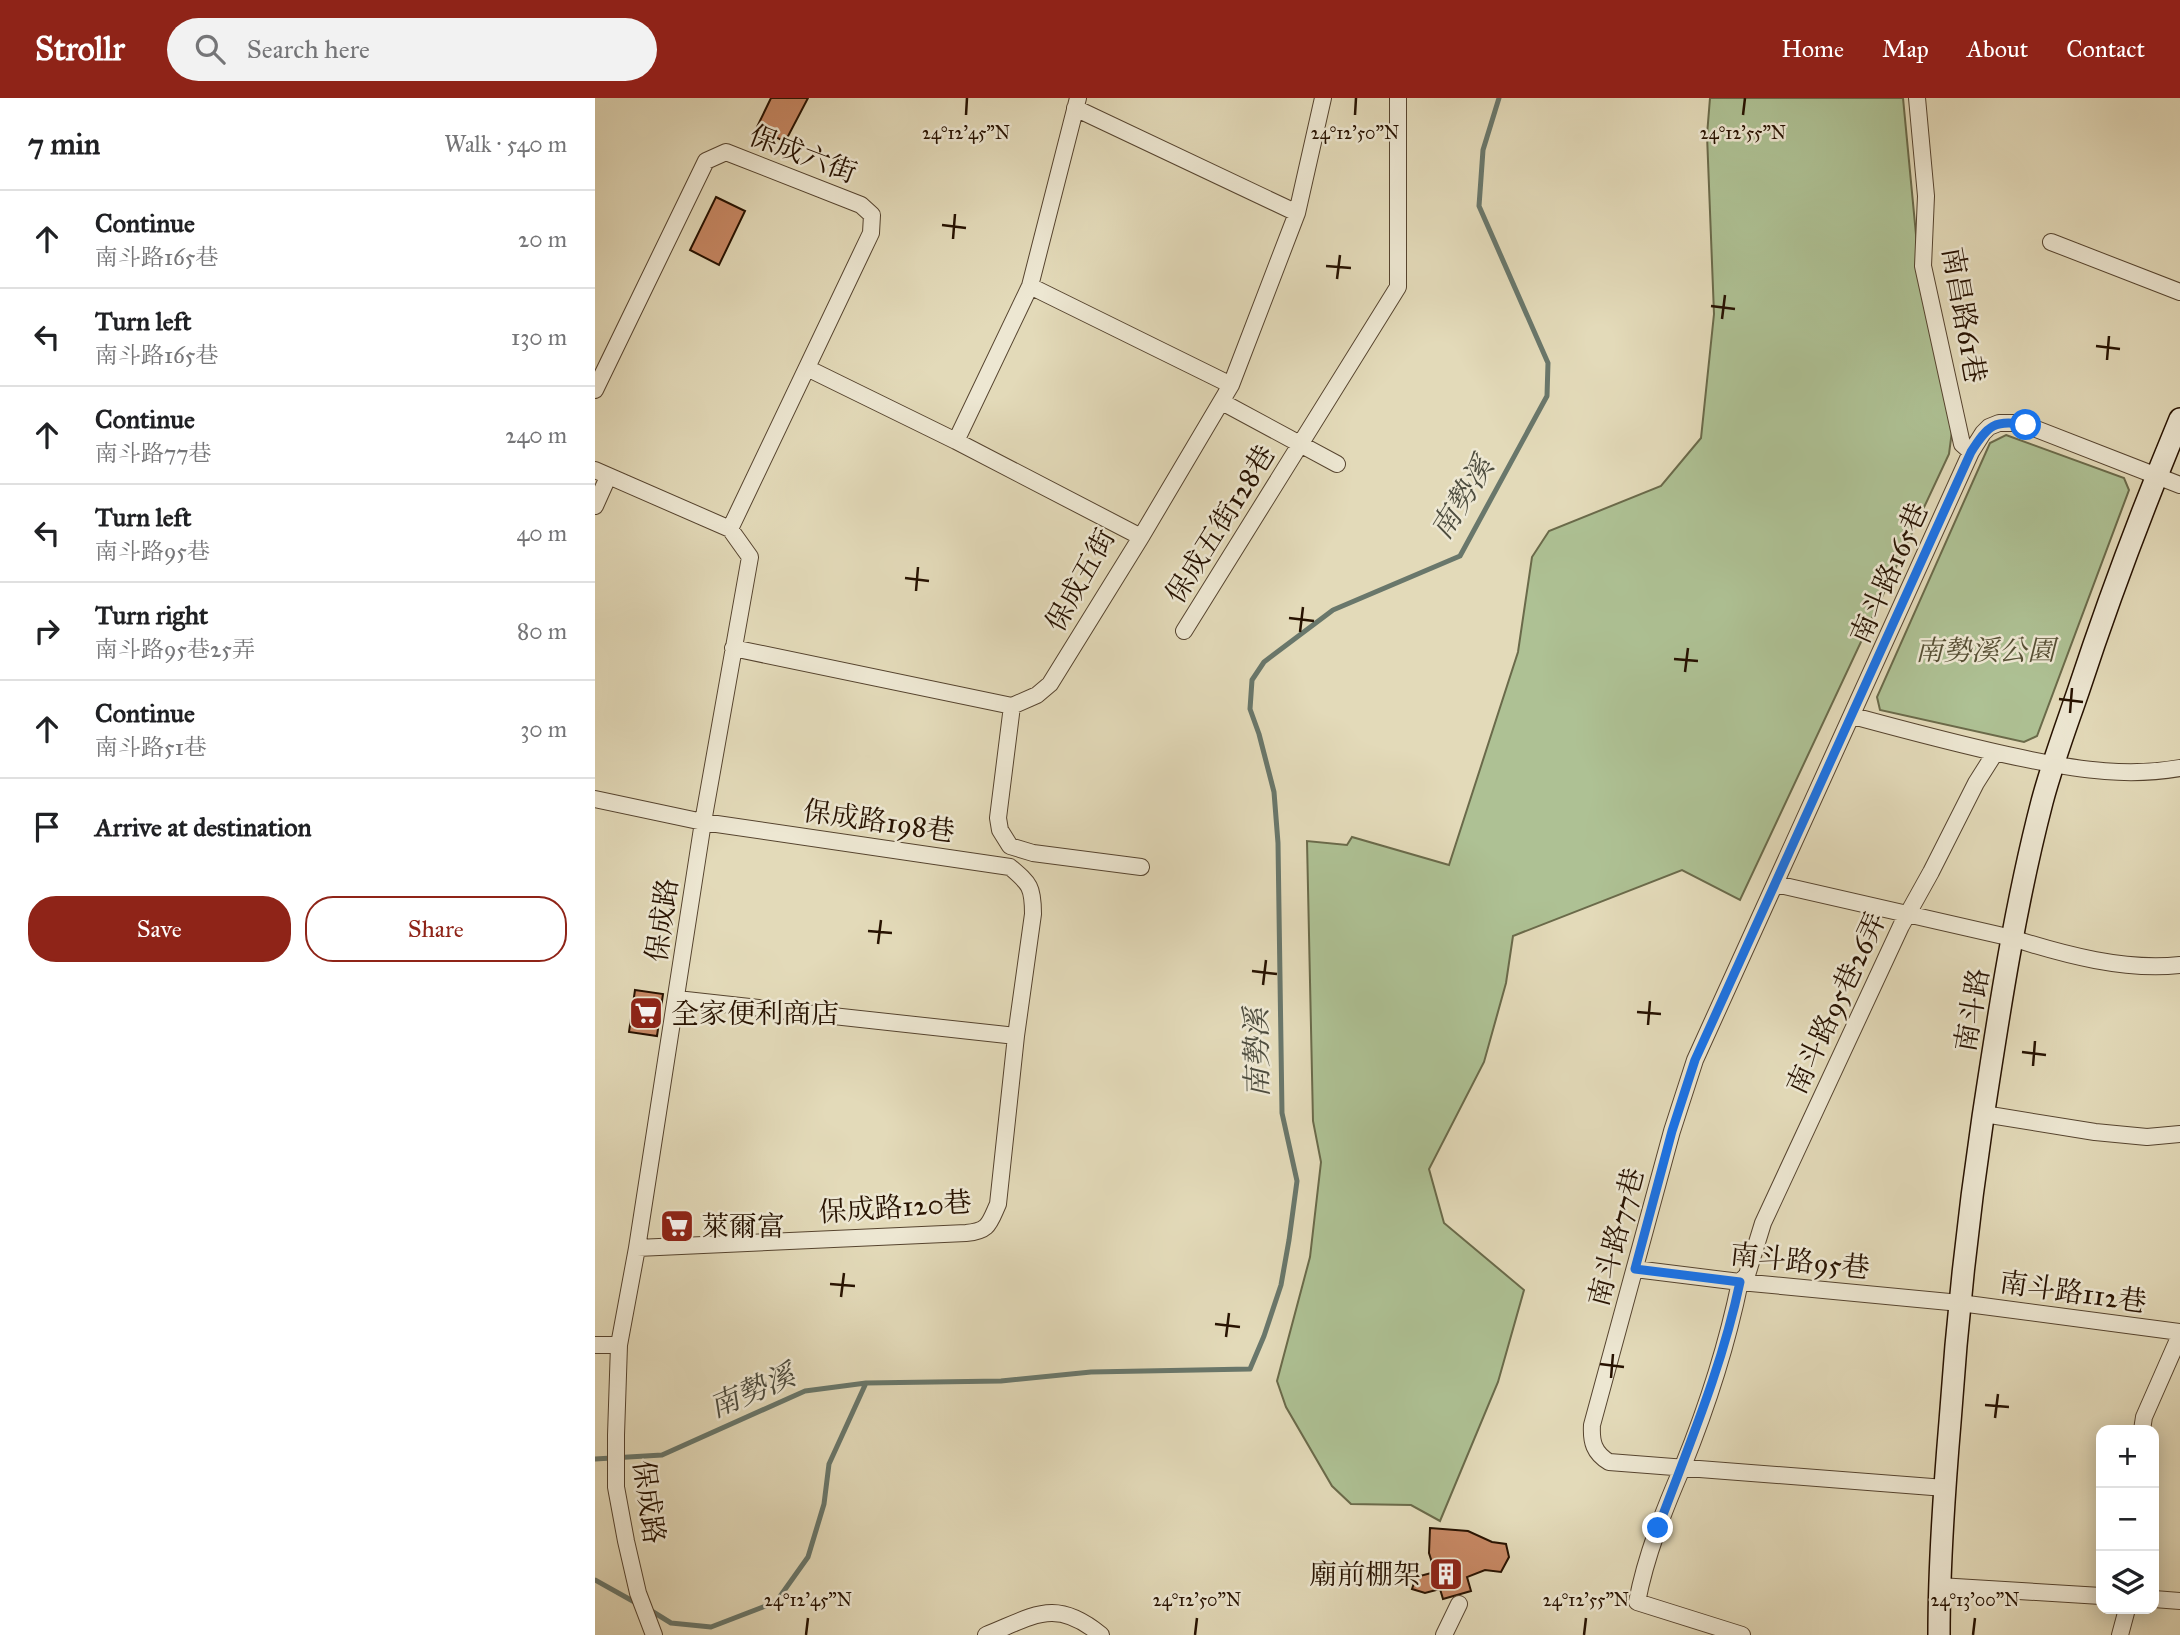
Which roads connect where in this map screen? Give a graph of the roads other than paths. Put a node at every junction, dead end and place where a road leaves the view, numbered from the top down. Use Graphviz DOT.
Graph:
graph roads {
  1 [pos="1323,98"];
  2 [pos="1398,98"];
  3 [pos="1917,98"];
  4 [pos="1077,103"];
  5 [pos="1297,213"];
  6 [pos="2051,242"];
  7 [pos="1030,286"];
  8 [pos="2180,292"];
  9 [pos="807,368"];
  10 [pos="1231,385"];
  11 [pos="595,390"];
  12 [pos="1222,402"];
  13 [pos="2180,419"];
  14 [pos="956,441"];
  15 [pos="1301,444"];
  16 [pos="1971,452"];
  17 [pos="1338,464"];
  18 [pos="601,473"];
  19 [pos="2156,476"];
  20 [pos="2180,485"];
  21 [pos="595,506"];
  22 [pos="730,529"];
  23 [pos="1141,537"];
  24 [pos="1184,631"];
  25 [pos="733,648"];
  26 [pos="1012,706"];
  27 [pos="1853,716"];
  28 [pos="1995,753"];
  29 [pos="2053,764"];
  30 [pos="2180,768"];
  31 [pos="595,799"];
  32 [pos="703,822"];
  33 [pos="1140,867"];
  34 [pos="1776,884"];
  35 [pos="1033,894"];
  36 [pos="1907,914"];
  37 [pos="2012,938"];
  38 [pos="2180,965"];
  39 [pos="677,999"];
  40 [pos="1016,1036"];
  41 [pos="1984,1114"];
  42 [pos="2180,1134"];
  43 [pos="637,1248"];
  44 [pos="1635,1269"];
  45 [pos="1740,1282"];
  46 [pos="1959,1303"];
  47 [pos="2180,1334"];
  48 [pos="595,1345"];
  49 [pos="619,1345"];
  50 [pos="2143,1425"];
  51 [pos="1682,1467"];
  52 [pos="1945,1488"];
  53 [pos="1939,1586"];
  54 [pos="2096,1596"];
  55 [pos="2159,1599"];
  56 [pos="2180,1601"];
  57 [pos="1459,1604"];
  58 [pos="2126,1614"];
  59 [pos="654,1635"];
  60 [pos="986,1635"];
  61 [pos="1101,1635"];
  62 [pos="1444,1635"];
  63 [pos="1742,1635"];
  64 [pos="1939,1635"];
  65 [pos="2120,1635"];
  1 -- 5 [label="street"];
  2 -- 15 [label="street, 保成五街128巷"];
  3 -- 16 [label="street, 南昌路61巷"];
  4 -- 5 [label="street"];
  4 -- 7 [label="street"];
  5 -- 10 [label="street"];
  6 -- 8 [label="street"];
  7 -- 10 [label="street"];
  7 -- 14 [label="street"];
  9 -- 11 [label="street, 保成六街"];
  9 -- 14 [label="street, 保成五街"];
  9 -- 22 [label="street, 保成六街"];
  10 -- 12 [label="street"];
  12 -- 15 [label="street"];
  12 -- 23 [label="street"];
  13 -- 19 [label="street, 南斗路"];
  14 -- 23 [label="street, 保成五街"];
  15 -- 17 [label="street"];
  15 -- 24 [label="street, 保成五街128巷"];
  16 -- 19 [label="street, 南斗路165巷"];
  16 -- 27 [label="street, 南斗路165巷"];
  18 -- 21 [label="street"];
  18 -- 22 [label="street"];
  19 -- 20 [label="street, 南斗路165巷"];
  19 -- 29 [label="street, 南斗路"];
  22 -- 25 [label="street, 保成路"];
  23 -- 26 [label="street, 保成五街"];
  25 -- 26 [label="street"];
  25 -- 32 [label="street, 保成路"];
  26 -- 33 [label="street"];
  27 -- 28 [label="street"];
  27 -- 34 [label="street, 南斗路77巷"];
  28 -- 29 [label="street"];
  28 -- 36 [label="street, 南斗路95巷26弄"];
  29 -- 30 [label="street"];
  29 -- 37 [label="street, 南斗路"];
  31 -- 32 [label="street, 保成路198巷"];
  32 -- 35 [label="street, 保成路198巷"];
  32 -- 39 [label="street, 保成路"];
  34 -- 36 [label="street"];
  34 -- 44 [label="street, 南斗路77巷"];
  35 -- 40 [label="street, 保成路120巷"];
  36 -- 37 [label="street"];
  36 -- 45 [label="street, 南斗路95巷26弄"];
  37 -- 38 [label="street"];
  37 -- 41 [label="street, 南斗路"];
  39 -- 40 [label="street"];
  39 -- 43 [label="street, 保成路"];
  40 -- 43 [label="street, 保成路120巷"];
  41 -- 42 [label="street"];
  41 -- 46 [label="street, 南斗路"];
  43 -- 49 [label="street, 保成路"];
  44 -- 45 [label="street, 南斗路95巷"];
  44 -- 51 [label="street, 南斗路77巷"];
  45 -- 46 [label="street, 南斗路95巷"];
  45 -- 51 [label="street, 南斗路95巷26弄"];
  46 -- 47 [label="street, 南斗路112巷"];
  46 -- 52 [label="street, 南斗路"];
  47 -- 50 [label="street"];
  48 -- 49 [label="street"];
  49 -- 59 [label="street, 保成路"];
  51 -- 52 [label="street, 南斗路77巷"];
  51 -- 63 [label="street, 南斗路95巷26弄"];
  52 -- 53 [label="street, 南斗路"];
  53 -- 54 [label="street"];
  53 -- 64 [label="street, 南斗路"];
  55 -- 56 [label="street"];
  57 -- 62 [label="street"];
  58 -- 65 [label="street"];
  60 -- 61 [label="street"];
}
